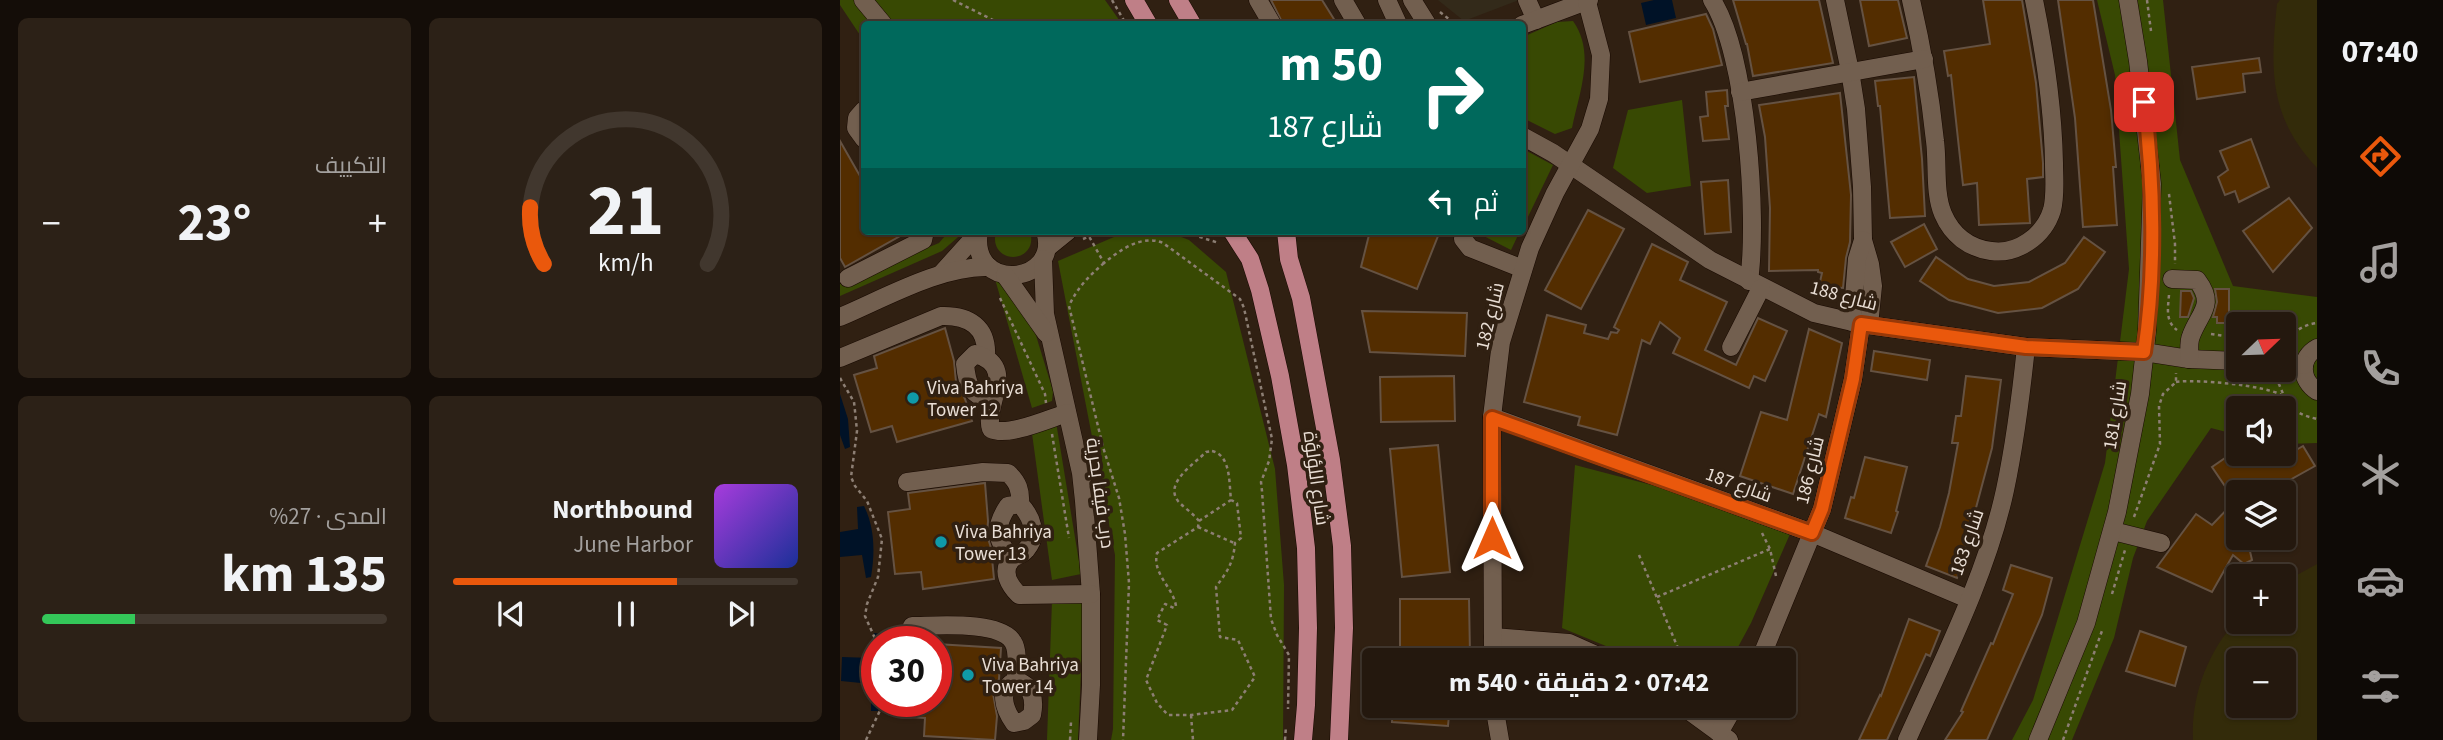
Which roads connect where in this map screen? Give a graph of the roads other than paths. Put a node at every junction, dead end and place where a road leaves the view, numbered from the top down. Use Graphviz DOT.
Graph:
graph roads {
  1 [pos="863,0"];
  2 [pos="1134,0"];
  3 [pos="1178,0"];
  4 [pos="1258,0"];
  5 [pos="1343,0"];
  6 [pos="1387,0"];
  7 [pos="1412,0"];
  8 [pos="1527,0"];
  9 [pos="1835,0"];
  10 [pos="1911,0"];
  11 [pos="2034,0"];
  12 [pos="2128,0"];
  13 [pos="1588,1"];
  14 [pos="1716,3"];
  15 [pos="880,21"];
  16 [pos="1146,21"];
  17 [pos="1190,21"];
  18 [pos="1270,21"];
  19 [pos="1355,21"];
  20 [pos="1397,21"];
  21 [pos="1425,21"];
  22 [pos="1529,23"];
  23 [pos="1924,59"];
  24 [pos="1850,71"];
  25 [pos="1740,92"];
  26 [pos="861,113"];
  27 [pos="861,135"];
  28 [pos="1526,138"];
  29 [pos="1571,166"];
  30 [pos="924,235"];
  31 [pos="976,235"];
  32 [pos="979,235"];
  33 [pos="1063,235"];
  34 [pos="1286,235"];
  35 [pos="1464,235"];
  36 [pos="1228,238"];
  37 [pos="1045,246"];
  38 [pos="1523,269"];
  39 [pos="941,274"];
  40 [pos="996,277"];
  41 [pos="848,278"];
  42 [pos="2172,279"];
  43 [pos="1755,285"];
  44 [pos="840,317"];
  45 [pos="1861,324"];
  46 [pos="1049,339"];
  47 [pos="1731,347"];
  48 [pos="2026,347"];
  49 [pos="2317,348"];
  50 [pos="2144,352"];
  51 [pos="986,357"];
  52 [pos="840,358"];
  53 [pos="2189,359"];
  54 [pos="2226,361"];
  55 [pos="2304,365"];
  56 [pos="2296,366"];
  57 [pos="2317,391"];
  58 [pos="993,402"];
  59 [pos="1068,413"];
  60 [pos="1492,418"];
  61 [pos="907,482"];
  62 [pos="1020,504"];
  63 [pos="2113,531"];
  64 [pos="1812,533"];
  65 [pos="2161,543"];
  66 [pos="1012,559"];
  67 [pos="1091,594"];
  68 [pos="1968,599"];
  69 [pos="952,627"];
  70 [pos="1493,637"];
  71 [pos="1493,648"];
  72 [pos="1580,648"];
  73 [pos="1765,648"];
  74 [pos="1016,681"];
  75 [pos="1496,718"];
  76 [pos="1699,718"];
  77 [pos="1730,718"];
  78 [pos="1011,731"];
  79 [pos="1297,734"];
  80 [pos="1724,736"];
  81 [pos="1088,740"];
  82 [pos="1339,740"];
  83 [pos="1500,740"];
  84 [pos="1906,740"];
  85 [pos="2038,740"];
  1 -- 15 [label="street"];
  2 -- 16 [label="main road"];
  3 -- 17 [label="main road"];
  4 -- 18 [label="street"];
  5 -- 19 [label="street"];
  6 -- 20 [label="street"];
  7 -- 21 [label="street"];
  8 -- 22 [label="street"];
  9 -- 24 [label="street, شارع 186"];
  10 -- 23 [label="street"];
  11 -- 23 [label="street"];
  12 -- 50 [label="street, شارع 181"];
  13 -- 22 [label="street"];
  13 -- 29 [label="street, شارع 182"];
  14 -- 25 [label="street"];
  23 -- 24 [label="street"];
  24 -- 25 [label="street"];
  24 -- 45 [label="street, شارع 186"];
  25 -- 43 [label="street"];
  26 -- 27 [label="street"];
  28 -- 29 [label="street, شارع 188"];
  29 -- 38 [label="street, شارع 182"];
  29 -- 43 [label="street, شارع 188"];
  30 -- 41 [label="street"];
  31 -- 39 [label="street"];
  32 -- 40 [label="street, درب فيفا بحرية"];
  33 -- 37 [label="street"];
  34 -- 82 [label="main road, شارع اللؤلؤة"];
  35 -- 38 [label="street"];
  36 -- 79 [label="main road, شارع اللؤلؤة"];
  37 -- 40 [label="street"];
  37 -- 46 [label="street, درب فيفا بحرية"];
  38 -- 60 [label="street, شارع 182"];
  39 -- 40 [label="street"];
  39 -- 44 [label="street"];
  40 -- 46 [label="street, درب فيفا بحرية"];
  42 -- 53 [label="street"];
  43 -- 45 [label="street, شارع 188"];
  43 -- 47 [label="street"];
  45 -- 48 [label="street, شارع 188"];
  45 -- 64 [label="street, شارع 186"];
  46 -- 59 [label="street, درب فيفا بحرية"];
  48 -- 50 [label="street, شارع 188"];
  48 -- 68 [label="street, شارع 183"];
  49 -- 55 [label="street"];
  50 -- 53 [label="street, شارع 188"];
  50 -- 63 [label="street, شارع 181"];
  51 -- 52 [label="street"];
  51 -- 58 [label="street"];
  51 -- 58 [label="street"];
  53 -- 54 [label="street, شارع 188"];
  55 -- 56 [label="street"];
  55 -- 57 [label="street"];
  58 -- 59 [label="street"];
  59 -- 67 [label="street, درب فيفا بحرية"];
  60 -- 64 [label="street, شارع 187"];
  60 -- 70 [label="street, شارع 182"];
  61 -- 62 [label="street"];
  62 -- 66 [label="street"];
  62 -- 66 [label="street"];
  63 -- 65 [label="street"];
  63 -- 85 [label="street, شارع 181"];
  64 -- 68 [label="street, شارع 187"];
  64 -- 73 [label="street, شارع 186"];
  66 -- 67 [label="street"];
  67 -- 81 [label="street, درب فيفا بحرية"];
  68 -- 84 [label="street, شارع 183"];
  69 -- 74 [label="street"];
  70 -- 71 [label="street, شارع 182"];
  70 -- 72 [label="street"];
  74 -- 78 [label="street"];
  74 -- 78 [label="street"];
  75 -- 83 [label="street"];
  76 -- 80 [label="street"];
  77 -- 80 [label="street"];
}
